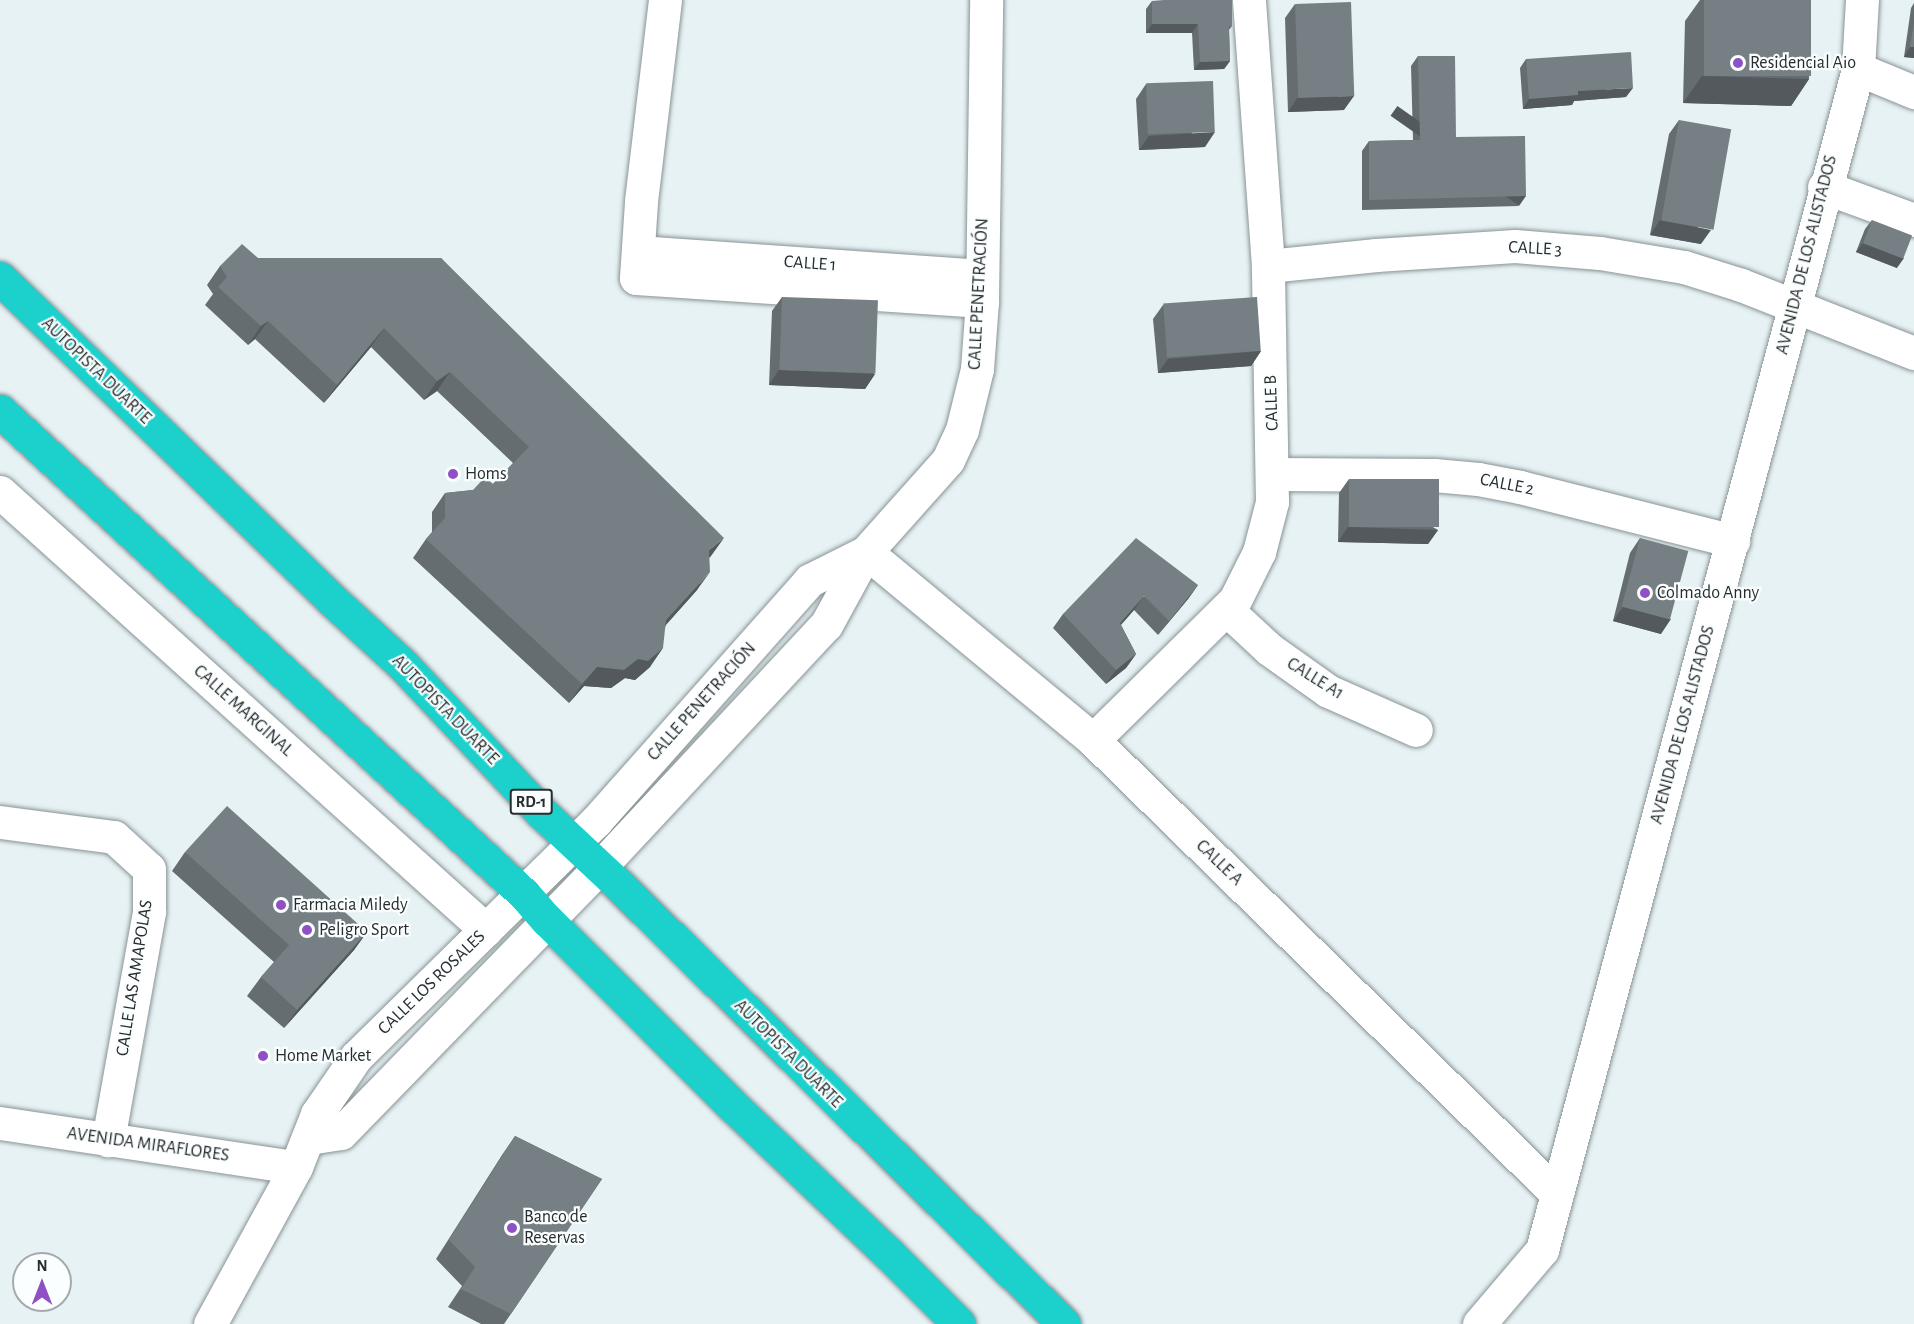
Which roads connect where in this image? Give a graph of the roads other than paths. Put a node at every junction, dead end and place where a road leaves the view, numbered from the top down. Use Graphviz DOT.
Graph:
graph roads {
  1 [pos="665,0"];
  2 [pos="986,0"];
  3 [pos="1249,0"];
  4 [pos="1862,0"];
  5 [pos="1858,69"];
  6 [pos="1914,92"];
  7 [pos="1824,187"];
  8 [pos="1914,220"];
  9 [pos="1268,266"];
  10 [pos="0,278"];
  11 [pos="982,289"];
  12 [pos="1795,305"];
  13 [pos="1914,353"];
  14 [pos="0,411"];
  15 [pos="1274,474"];
  16 [pos="0,492"];
  17 [pos="1733,541"];
  18 [pos="866,552"];
  19 [pos="1226,609"];
  20 [pos="1416,730"];
  21 [pos="1093,740"];
  22 [pos="0,822"];
  23 [pos="575,842"];
  24 [pos="600,867"];
  25 [pos="524,894"];
  26 [pos="547,920"];
  27 [pos="486,930"];
  28 [pos="0,1123"];
  29 [pos="309,1138"];
  30 [pos="108,1140"];
  31 [pos="296,1167"];
  32 [pos="1556,1193"];
  33 [pos="210,1324"];
  34 [pos="959,1324"];
  35 [pos="1064,1324"];
  36 [pos="1479,1324"];
  1 -- 11 [label="street, CALLE 1"];
  2 -- 11 [label="street, CALLE PENETRACIÓN"];
  3 -- 9 [label="street, CALLE B"];
  4 -- 5 [label="street, AVENIDA DE LOS ALISTADOS"];
  5 -- 6 [label="street"];
  5 -- 7 [label="street, AVENIDA DE LOS ALISTADOS"];
  7 -- 8 [label="street"];
  7 -- 12 [label="street, AVENIDA DE LOS ALISTADOS"];
  9 -- 12 [label="street, CALLE 3"];
  9 -- 15 [label="street, CALLE B"];
  10 -- 23 [label="highway, AUTOPISTA DUARTE / RD-1"];
  11 -- 18 [label="street, CALLE PENETRACIÓN"];
  12 -- 13 [label="street, CALLE 3"];
  12 -- 17 [label="street, AVENIDA DE LOS ALISTADOS"];
  14 -- 25 [label="highway"];
  15 -- 17 [label="street, CALLE 2"];
  15 -- 19 [label="street, CALLE B"];
  16 -- 27 [label="street, CALLE MARGINAL"];
  17 -- 32 [label="street, AVENIDA DE LOS ALISTADOS"];
  18 -- 21 [label="street, CALLE A"];
  18 -- 23 [label="street, CALLE PENETRACIÓN"];
  18 -- 24 [label="street, CALLE PENETRACIÓN"];
  19 -- 20 [label="street, CALLE A1"];
  19 -- 21 [label="street, CALLE B"];
  21 -- 32 [label="street, CALLE A"];
  22 -- 30 [label="street, CALLE LAS AMAPOLAS"];
  23 -- 24 [label="highway, AUTOPISTA DUARTE / RD-1"];
  23 -- 25 [label="street, CALLE PENETRACIÓN"];
  24 -- 26 [label="street, CALLE PENETRACIÓN"];
  24 -- 35 [label="highway, AUTOPISTA DUARTE / RD-1"];
  25 -- 26 [label="highway"];
  25 -- 27 [label="street, CALLE LOS ROSALES"];
  26 -- 29 [label="street"];
  26 -- 34 [label="highway"];
  27 -- 29 [label="street, CALLE LOS ROSALES"];
  28 -- 30 [label="street, AVENIDA MIRAFLORES"];
  29 -- 31 [label="street, CALLE LOS ROSALES"];
  30 -- 31 [label="street, AVENIDA MIRAFLORES"];
  31 -- 33 [label="street, CALLE LOS ROSALES"];
  32 -- 36 [label="street, AVENIDA DE LOS ALISTADOS"];
}
